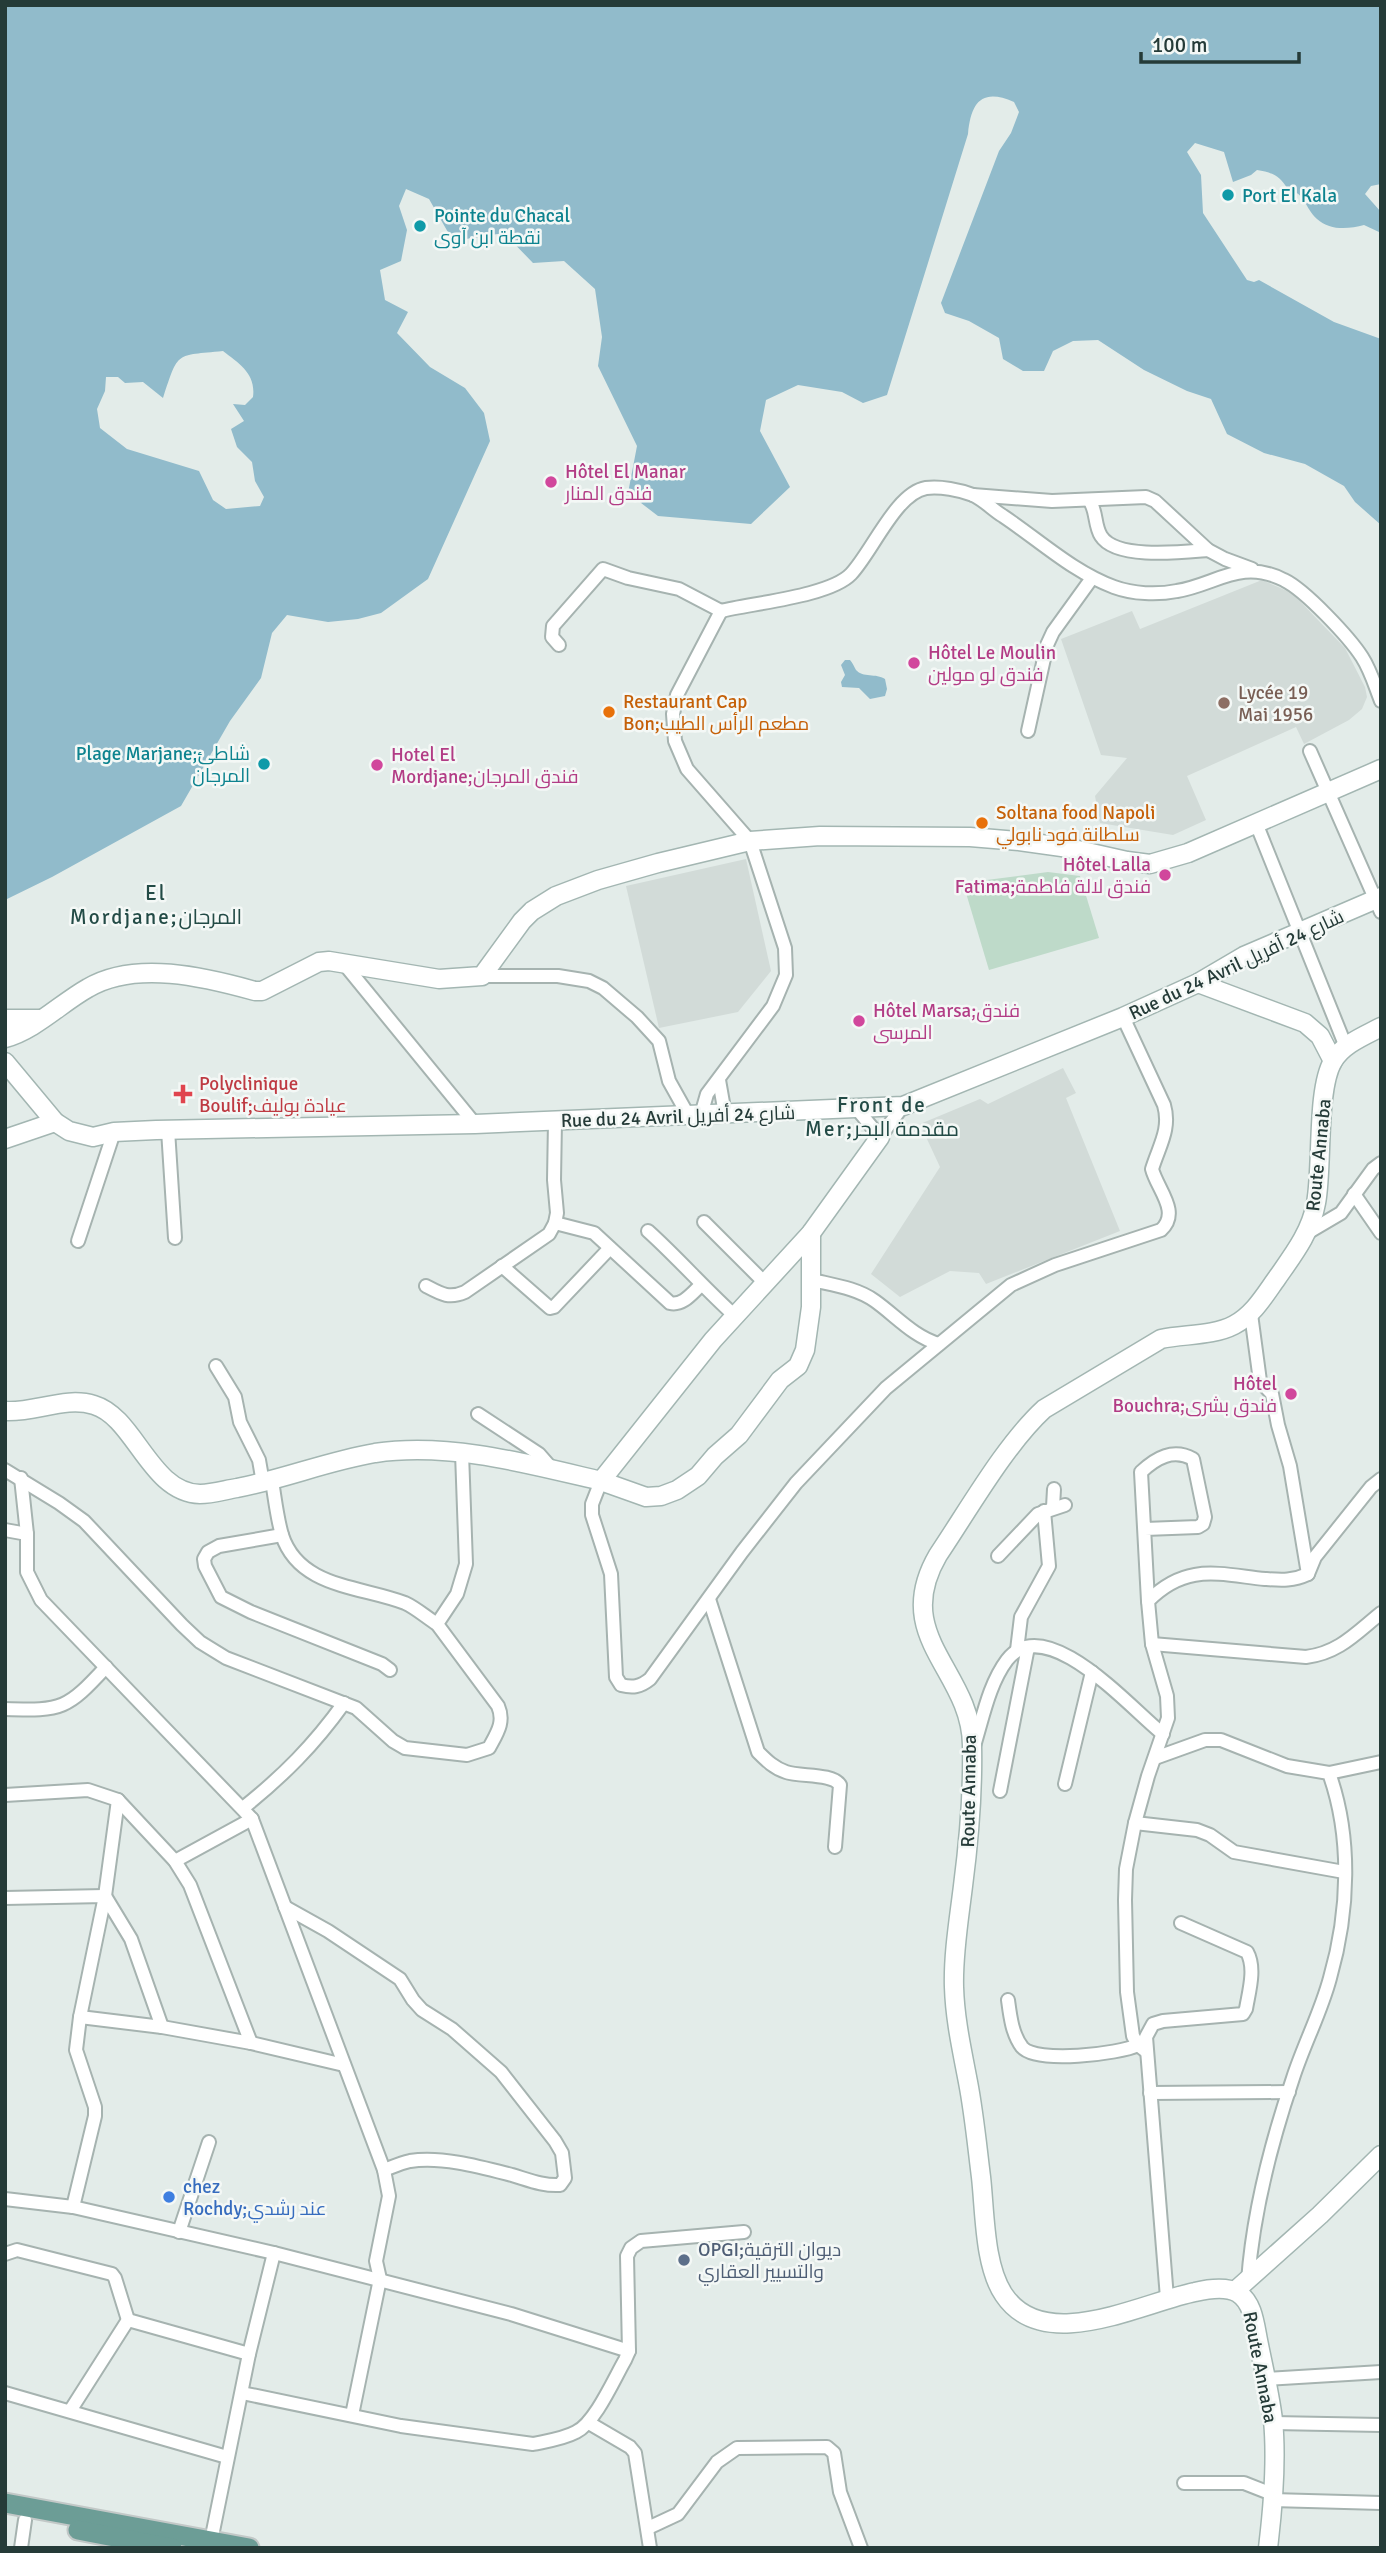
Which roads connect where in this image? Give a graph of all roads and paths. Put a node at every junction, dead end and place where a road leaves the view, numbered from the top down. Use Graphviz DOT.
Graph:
graph roads {
  1 [pos="973,495"];
  2 [pos="1089,500"];
  3 [pos="1208,550"];
  4 [pos="1264,573"];
  5 [pos="1092,578"];
  6 [pos="721,611"];
  7 [pos="559,645"];
  8 [pos="1381,701"];
  9 [pos="1028,731"];
  10 [pos="1310,751"];
  11 [pos="1381,769"];
  12 [pos="1328,792"];
  13 [pos="1256,823"];
  14 [pos="750,841"];
  15 [pos="1379,903"];
  16 [pos="1299,933"];
  17 [pos="345,965"];
  18 [pos="482,976"];
  19 [pos="1198,983"];
  20 [pos="1122,1017"];
  21 [pos="42,1018"];
  22 [pos="5,1019"];
  23 [pos="1381,1027"];
  24 [pos="5,1038"];
  25 [pos="1346,1047"];
  26 [pos="1333,1060"];
  27 [pos="5,1062"];
  28 [pos="719,1080"];
  29 [pos="903,1106"];
  30 [pos="857,1109"];
  31 [pos="724,1114"];
  32 [pos="695,1115"];
  33 [pos="555,1121"];
  34 [pos="55,1122"];
  35 [pos="475,1124"];
  36 [pos="168,1130"];
  37 [pos="114,1132"];
  38 [pos="880,1138"];
  39 [pos="5,1139"];
  40 [pos="1381,1163"];
  41 [pos="1354,1194"];
  42 [pos="704,1222"];
  43 [pos="555,1223"];
  44 [pos="648,1231"];
  45 [pos="811,1233"];
  46 [pos="1307,1233"];
  47 [pos="1381,1233"];
  48 [pos="175,1238"];
  49 [pos="78,1241"];
  50 [pos="610,1248"];
  51 [pos="502,1266"];
  52 [pos="812,1280"];
  53 [pos="765,1283"];
  54 [pos="701,1285"];
  55 [pos="426,1286"];
  56 [pos="1251,1314"];
  57 [pos="735,1317"];
  58 [pos="939,1344"];
  59 [pos="216,1366"];
  60 [pos="5,1411"];
  61 [pos="478,1414"];
  62 [pos="462,1453"];
  63 [pos="5,1470"];
  64 [pos="554,1470"];
  65 [pos="21,1478"];
  66 [pos="1381,1479"];
  67 [pos="601,1481"];
  68 [pos="268,1482"];
  69 [pos="1054,1489"];
  70 [pos="1054,1508"];
  71 [pos="1145,1529"];
  72 [pos="5,1530"];
  73 [pos="27,1534"];
  74 [pos="282,1535"];
  75 [pos="998,1556"];
  76 [pos="1308,1574"];
  77 [pos="709,1599"];
  78 [pos="1148,1601"];
  79 [pos="1381,1613"];
  80 [pos="436,1624"];
  81 [pos="1152,1644"];
  82 [pos="1022,1649"];
  83 [pos="106,1667"];
  84 [pos="390,1670"];
  85 [pos="1093,1672"];
  86 [pos="344,1703"];
  87 [pos="5,1709"];
  88 [pos="1163,1734"];
  89 [pos="972,1750"];
  90 [pos="1155,1758"];
  91 [pos="1381,1762"];
  92 [pos="1329,1773"];
  93 [pos="1065,1784"];
  94 [pos="1000,1791"];
  95 [pos="5,1795"];
  96 [pos="118,1800"];
  97 [pos="243,1808"];
  98 [pos="252,1819"];
  99 [pos="1135,1823"];
  100 [pos="835,1847"];
  101 [pos="175,1861"];
  102 [pos="1344,1872"];
  103 [pos="105,1896"];
  104 [pos="5,1898"];
  105 [pos="285,1907"];
  106 [pos="1181,1923"];
  107 [pos="1008,2000"];
  108 [pos="80,2017"];
  109 [pos="162,2027"];
  110 [pos="251,2042"];
  111 [pos="1142,2048"];
  112 [pos="344,2065"];
  113 [pos="1289,2092"];
  114 [pos="1150,2093"];
  115 [pos="209,2142"];
  116 [pos="1381,2155"];
  117 [pos="384,2170"];
  118 [pos="5,2199"];
  119 [pos="73,2207"];
  120 [pos="179,2232"];
  121 [pos="744,2232"];
  122 [pos="274,2253"];
  123 [pos="5,2254"];
  124 [pos="380,2279"];
  125 [pos="1242,2286"];
  126 [pos="1167,2298"];
  127 [pos="128,2320"];
  128 [pos="629,2351"];
  129 [pos="249,2354"];
  130 [pos="1381,2372"];
  131 [pos="1266,2379"];
  132 [pos="5,2393"];
  133 [pos="242,2393"];
  134 [pos="70,2411"];
  135 [pos="352,2415"];
  136 [pos="589,2423"];
  137 [pos="1273,2423"];
  138 [pos="1381,2426"];
  139 [pos="227,2457"];
  140 [pos="1184,2483"];
  141 [pos="1272,2497"];
  142 [pos="5,2503"];
  143 [pos="1381,2503"];
  144 [pos="5,2516"];
  145 [pos="25,2520"];
  146 [pos="1271,2520"];
  147 [pos="648,2528"];
  148 [pos="210,2544"];
  149 [pos="21,2548"];
  150 [pos="172,2548"];
  151 [pos="248,2548"];
  152 [pos="650,2548"];
  153 [pos="861,2548"];
  154 [pos="1258,2548"];
  155 [pos="1268,2548"];
  1 -- 2 [label="street"];
  1 -- 5 [label="street"];
  1 -- 6 [label="street"];
  2 -- 3 [label="street"];
  2 -- 3 [label="street"];
  3 -- 4 [label="street"];
  4 -- 5 [label="street"];
  4 -- 8 [label="street"];
  5 -- 9 [label="street"];
  6 -- 7 [label="street"];
  6 -- 14 [label="street"];
  10 -- 12 [label="street"];
  11 -- 12 [label="street"];
  12 -- 13 [label="street"];
  12 -- 15 [label="street"];
  13 -- 14 [label="street"];
  13 -- 16 [label="street"];
  14 -- 18 [label="street"];
  14 -- 28 [label="street"];
  15 -- 16 [label="street, Rue du 24 Avril شارع 24 أفريل"];
  16 -- 19 [label="street, Rue du 24 Avril شارع 24 أفريل"];
  16 -- 25 [label="street"];
  17 -- 18 [label="street"];
  17 -- 21 [label="street"];
  17 -- 35 [label="street"];
  18 -- 32 [label="street"];
  19 -- 20 [label="street, Rue du 24 Avril شارع 24 أفريل"];
  19 -- 26 [label="street"];
  20 -- 29 [label="street, Rue du 24 Avril شارع 24 أفريل"];
  20 -- 58 [label="street"];
  21 -- 22 [label="street"];
  21 -- 24 [label="street"];
  23 -- 25 [label="street"];
  25 -- 26 [label="street"];
  26 -- 46 [label="street, Route Annaba"];
  27 -- 34 [label="street, Rue du 24 Avril شارع 24 أفريل"];
  28 -- 31 [label="street"];
  28 -- 32 [label="street"];
  29 -- 30 [label="street, Rue du 24 Avril شارع 24 أفريل"];
  29 -- 38 [label="street"];
  30 -- 31 [label="street, Rue du 24 Avril شارع 24 أفريل"];
  30 -- 38 [label="street"];
  31 -- 32 [label="street, Rue du 24 Avril شارع 24 أفريل"];
  32 -- 33 [label="street, Rue du 24 Avril شارع 24 أفريل"];
  33 -- 35 [label="street, Rue du 24 Avril شارع 24 أفريل"];
  33 -- 43 [label="street"];
  34 -- 37 [label="street, Rue du 24 Avril شارع 24 أفريل"];
  34 -- 39 [label="street"];
  35 -- 36 [label="street, Rue du 24 Avril شارع 24 أفريل"];
  36 -- 37 [label="street, Rue du 24 Avril شارع 24 أفريل"];
  36 -- 48 [label="street"];
  37 -- 49 [label="street"];
  38 -- 45 [label="street"];
  40 -- 41 [label="street"];
  41 -- 46 [label="street"];
  41 -- 47 [label="street"];
  42 -- 53 [label="street"];
  43 -- 50 [label="street"];
  43 -- 51 [label="street"];
  44 -- 54 [label="street"];
  45 -- 52 [label="street"];
  45 -- 53 [label="street"];
  46 -- 56 [label="street, Route Annaba"];
  50 -- 51 [label="street"];
  50 -- 54 [label="street"];
  51 -- 55 [label="street"];
  52 -- 58 [label="street"];
  52 -- 67 [label="street"];
  53 -- 57 [label="street"];
  54 -- 57 [label="street"];
  56 -- 76 [label="street"];
  56 -- 89 [label="street, Route Annaba"];
  57 -- 67 [label="street"];
  58 -- 77 [label="street"];
  59 -- 68 [label="street"];
  60 -- 68 [label="street"];
  61 -- 64 [label="street"];
  62 -- 64 [label="street"];
  62 -- 68 [label="street"];
  62 -- 80 [label="street"];
  63 -- 65 [label="street"];
  64 -- 67 [label="street"];
  65 -- 73 [label="street"];
  65 -- 86 [label="street"];
  66 -- 76 [label="street"];
  67 -- 77 [label="street"];
  68 -- 74 [label="street"];
  69 -- 70 [label="street"];
  70 -- 75 [label="street"];
  70 -- 82 [label="street"];
  71 -- 71 [label="street"];
  71 -- 78 [label="street"];
  72 -- 73 [label="street"];
  73 -- 83 [label="street"];
  74 -- 80 [label="street"];
  74 -- 84 [label="street"];
  76 -- 78 [label="street"];
  77 -- 100 [label="street"];
  78 -- 81 [label="street"];
  79 -- 81 [label="street"];
  80 -- 86 [label="street"];
  81 -- 88 [label="street"];
  82 -- 85 [label="street"];
  82 -- 89 [label="street"];
  82 -- 94 [label="street"];
  83 -- 87 [label="street"];
  83 -- 97 [label="street"];
  85 -- 88 [label="street"];
  85 -- 93 [label="street"];
  86 -- 97 [label="street"];
  88 -- 90 [label="street"];
  89 -- 126 [label="street, Route Annaba"];
  90 -- 92 [label="street"];
  90 -- 99 [label="street"];
  91 -- 92 [label="street"];
  92 -- 102 [label="street"];
  95 -- 96 [label="street"];
  96 -- 101 [label="street"];
  96 -- 103 [label="street"];
  97 -- 98 [label="street"];
  98 -- 101 [label="street"];
  98 -- 105 [label="street"];
  99 -- 102 [label="street"];
  99 -- 111 [label="street"];
  101 -- 110 [label="street"];
  102 -- 113 [label="street"];
  103 -- 104 [label="street"];
  103 -- 108 [label="street"];
  103 -- 109 [label="street"];
  105 -- 112 [label="street"];
  105 -- 117 [label="street"];
  106 -- 111 [label="street"];
  107 -- 111 [label="street"];
  108 -- 109 [label="street"];
  108 -- 119 [label="street"];
  109 -- 110 [label="street"];
  110 -- 112 [label="street"];
  111 -- 114 [label="street"];
  112 -- 117 [label="street"];
  113 -- 114 [label="street"];
  113 -- 125 [label="street"];
  114 -- 126 [label="street"];
  115 -- 120 [label="street"];
  116 -- 125 [label="street"];
  117 -- 124 [label="street"];
  118 -- 119 [label="street"];
  119 -- 120 [label="street"];
  120 -- 122 [label="street"];
  121 -- 128 [label="street"];
  122 -- 124 [label="street"];
  122 -- 129 [label="street"];
  123 -- 127 [label="street"];
  124 -- 128 [label="street"];
  124 -- 135 [label="street"];
  125 -- 126 [label="street, Route Annaba"];
  125 -- 131 [label="street, Route Annaba"];
  127 -- 129 [label="street"];
  127 -- 134 [label="street"];
  128 -- 136 [label="street"];
  129 -- 133 [label="street"];
  130 -- 131 [label="street"];
  131 -- 137 [label="street, Route Annaba"];
  132 -- 134 [label="street"];
  133 -- 135 [label="street"];
  133 -- 139 [label="street"];
  134 -- 139 [label="street"];
  135 -- 136 [label="street"];
  136 -- 147 [label="street"];
  137 -- 138 [label="street"];
  137 -- 141 [label="street, Route Annaba"];
  139 -- 148 [label="street"];
  140 -- 141 [label="street"];
  141 -- 143 [label="street"];
  141 -- 146 [label="street, Route Annaba"];
  142 -- 148 [label="main road"];
  144 -- 145 [label="main road"];
  145 -- 149 [label="street"];
  145 -- 150 [label="main road"];
  146 -- 154 [label="street, Route Annaba"];
  146 -- 155 [label="street, Route Annaba"];
  147 -- 152 [label="street"];
  147 -- 153 [label="street"];
  148 -- 151 [label="main road"];
}
